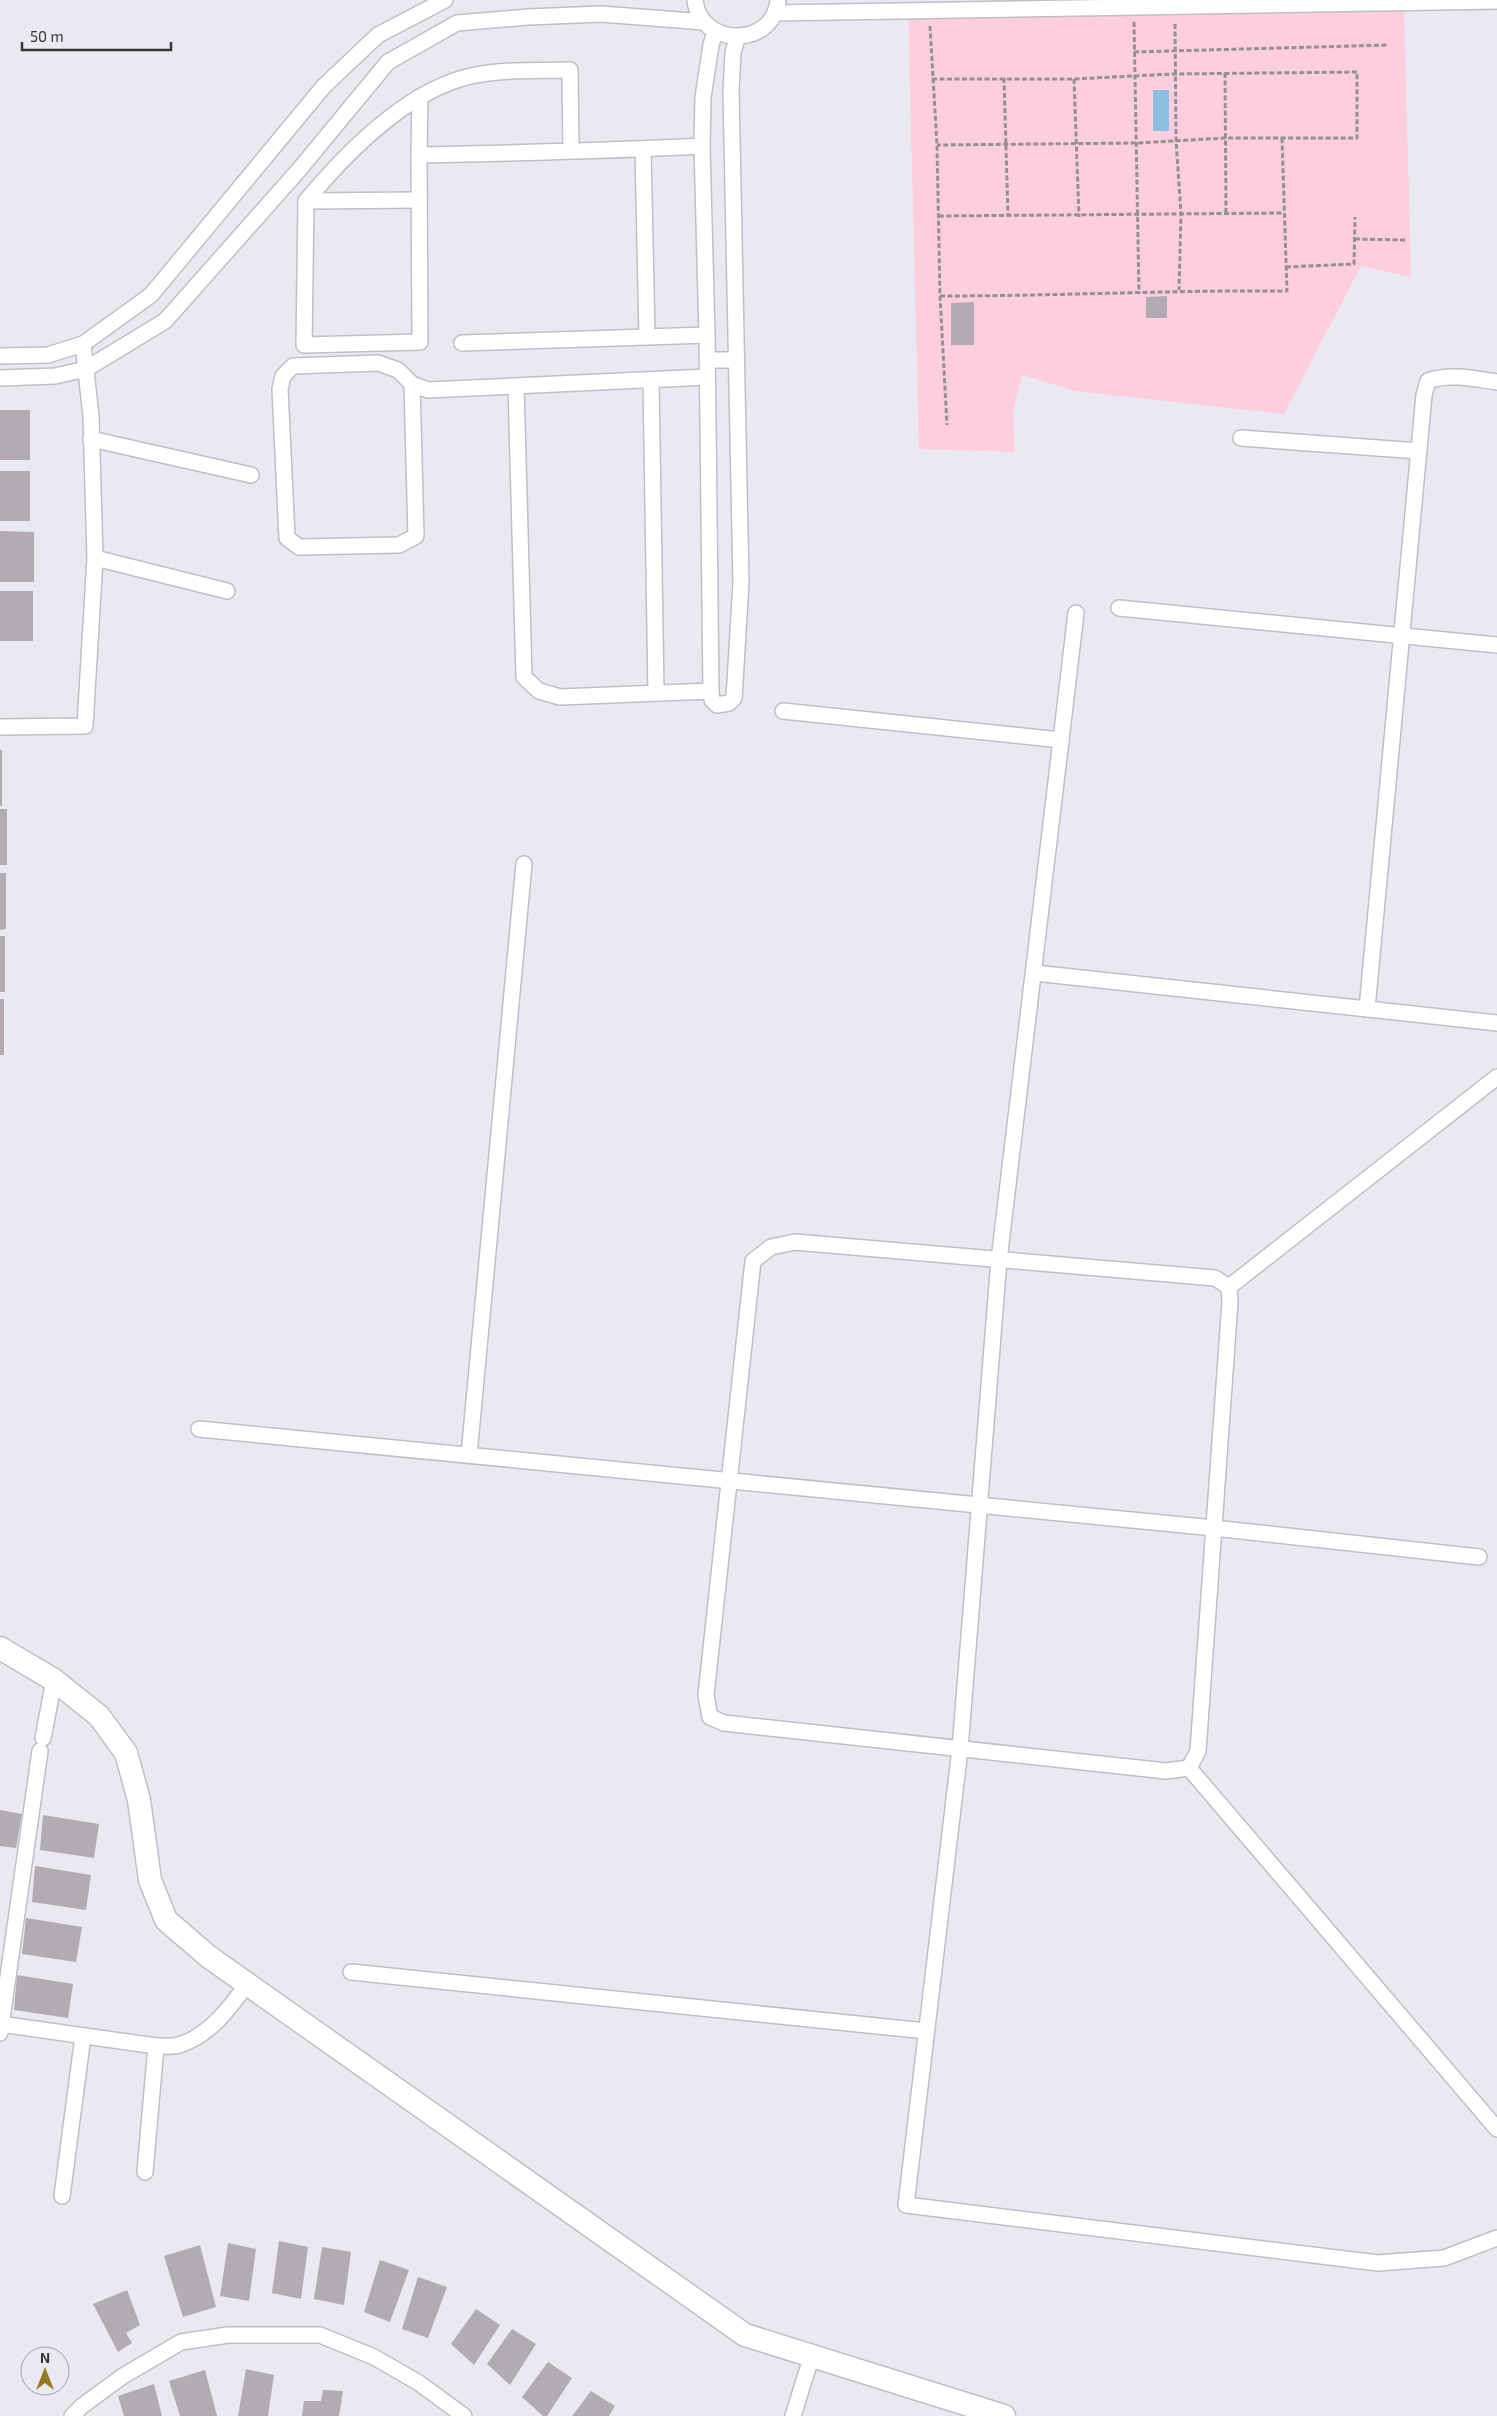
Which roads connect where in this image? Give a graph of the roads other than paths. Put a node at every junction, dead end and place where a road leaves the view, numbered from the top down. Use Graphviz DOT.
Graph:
graph roads {
  1 [pos="445,0"];
  2 [pos="695,0"];
  3 [pos="1388,1"];
  4 [pos="1497,1"];
  5 [pos="777,6"];
  6 [pos="710,27"];
  7 [pos="737,38"];
  8 [pos="420,97"];
  9 [pos="702,146"];
  10 [pos="643,149"];
  11 [pos="571,152"];
  12 [pos="419,155"];
  13 [pos="419,200"];
  14 [pos="306,201"];
  15 [pos="707,335"];
  16 [pos="647,337"];
  17 [pos="462,343"];
  18 [pos="82,344"];
  19 [pos="0,356"];
  20 [pos="707,360"];
  21 [pos="737,360"];
  22 [pos="86,369"];
  23 [pos="707,377"];
  24 [pos="0,378"];
  25 [pos="651,380"];
  26 [pos="1497,382"];
  27 [pos="412,384"];
  28 [pos="516,386"];
  29 [pos="1242,438"];
  30 [pos="91,439"];
  31 [pos="1419,451"];
  32 [pos="251,475"];
  33 [pos="95,558"];
  34 [pos="227,591"];
  35 [pos="1119,608"];
  36 [pos="1076,613"];
  37 [pos="1402,636"];
  38 [pos="1497,645"];
  39 [pos="711,691"];
  40 [pos="656,693"];
  41 [pos="783,711"];
  42 [pos="0,727"];
  43 [pos="1061,740"];
  44 [pos="524,864"];
  45 [pos="1035,973"];
  46 [pos="1367,1009"];
  47 [pos="1497,1023"];
  48 [pos="1497,1077"];
  49 [pos="999,1260"];
  50 [pos="1229,1286"];
  51 [pos="199,1429"];
  52 [pos="469,1455"];
  53 [pos="729,1481"];
  54 [pos="980,1506"];
  55 [pos="1214,1528"];
  56 [pos="1480,1557"];
  57 [pos="0,1648"];
  58 [pos="54,1680"];
  59 [pos="960,1749"];
  60 [pos="1189,1768"];
  61 [pos="351,1972"];
  62 [pos="247,1984"];
  63 [pos="0,2027"];
  64 [pos="926,2031"];
  65 [pos="82,2036"];
  66 [pos="156,2046"];
  67 [pos="1497,2129"];
  68 [pos="145,2172"];
  69 [pos="62,2196"];
  70 [pos="1497,2238"];
  71 [pos="812,2356"];
  72 [pos="72,2416"];
  73 [pos="464,2416"];
  74 [pos="793,2416"];
  75 [pos="1004,2416"];
  1 -- 18 [label="street"];
  2 -- 6 [label="street"];
  3 -- 4 [label="street"];
  3 -- 5 [label="street"];
  5 -- 7 [label="street"];
  6 -- 7 [label="street"];
  6 -- 9 [label="street"];
  6 -- 22 [label="street"];
  7 -- 21 [label="street"];
  8 -- 11 [label="street"];
  8 -- 12 [label="street"];
  8 -- 14 [label="street"];
  9 -- 10 [label="street"];
  9 -- 15 [label="street"];
  10 -- 11 [label="street"];
  10 -- 16 [label="street"];
  11 -- 12 [label="street"];
  12 -- 13 [label="street"];
  13 -- 14 [label="street"];
  13 -- 14 [label="street"];
  15 -- 16 [label="street"];
  15 -- 20 [label="street"];
  16 -- 17 [label="street"];
  18 -- 19 [label="street"];
  18 -- 22 [label="street"];
  20 -- 21 [label="street"];
  20 -- 23 [label="street"];
  21 -- 39 [label="street"];
  22 -- 24 [label="street"];
  22 -- 30 [label="street"];
  23 -- 25 [label="street"];
  23 -- 39 [label="street"];
  25 -- 28 [label="street"];
  25 -- 40 [label="street"];
  26 -- 31 [label="street"];
  27 -- 27 [label="street"];
  27 -- 28 [label="street"];
  28 -- 40 [label="street"];
  29 -- 31 [label="street"];
  30 -- 32 [label="street"];
  30 -- 33 [label="street"];
  31 -- 37 [label="street"];
  33 -- 34 [label="street"];
  33 -- 42 [label="street"];
  35 -- 37 [label="street"];
  36 -- 43 [label="street"];
  37 -- 38 [label="street"];
  37 -- 46 [label="street"];
  39 -- 40 [label="street"];
  41 -- 43 [label="street"];
  43 -- 45 [label="street"];
  44 -- 52 [label="street"];
  45 -- 46 [label="street"];
  45 -- 49 [label="street"];
  46 -- 47 [label="street"];
  48 -- 50 [label="street"];
  49 -- 50 [label="street"];
  49 -- 53 [label="street"];
  49 -- 54 [label="street"];
  50 -- 55 [label="street"];
  51 -- 52 [label="street"];
  52 -- 53 [label="street"];
  53 -- 54 [label="street"];
  53 -- 59 [label="street"];
  54 -- 55 [label="street"];
  54 -- 59 [label="street"];
  55 -- 56 [label="street"];
  55 -- 60 [label="street"];
  57 -- 58 [label="street"];
  58 -- 62 [label="street"];
  58 -- 63 [label="street"];
  59 -- 60 [label="street"];
  59 -- 64 [label="street"];
  60 -- 67 [label="street"];
  61 -- 64 [label="street"];
  62 -- 66 [label="street"];
  62 -- 71 [label="street"];
  63 -- 65 [label="street"];
  64 -- 70 [label="street"];
  65 -- 66 [label="street"];
  65 -- 69 [label="street"];
  66 -- 68 [label="street"];
  71 -- 74 [label="street"];
  71 -- 75 [label="street"];
  72 -- 73 [label="street"];
}
